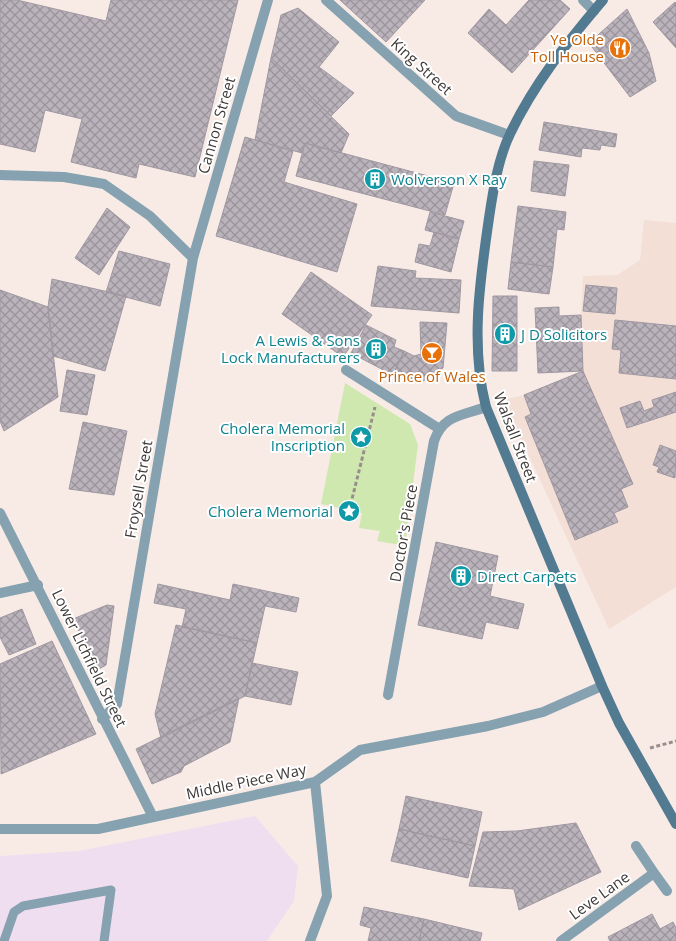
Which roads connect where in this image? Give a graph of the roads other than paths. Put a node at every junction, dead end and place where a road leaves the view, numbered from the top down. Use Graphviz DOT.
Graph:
graph roads {
  1 [pos="268,0"];
  2 [pos="326,0"];
  3 [pos="582,0"];
  4 [pos="603,0"];
  5 [pos="594,11"];
  6 [pos="509,135"];
  7 [pos="0,175"];
  8 [pos="193,258"];
  9 [pos="346,370"];
  10 [pos="486,407"];
  11 [pos="438,428"];
  12 [pos="0,512"];
  13 [pos="38,586"];
  14 [pos="0,593"];
  15 [pos="602,686"];
  16 [pos="388,695"];
  17 [pos="102,719"];
  18 [pos="315,782"];
  19 [pos="153,816"];
  20 [pos="676,824"];
  21 [pos="0,829"];
  22 [pos="636,846"];
  23 [pos="654,873"];
  24 [pos="667,891"];
  25 [pos="4,941"];
  26 [pos="104,941"];
  27 [pos="310,941"];
  28 [pos="561,941"];
  1 -- 8 [label="street, Cannon Street"];
  2 -- 6 [label="street, King Street"];
  3 -- 5 [label="street"];
  4 -- 5 [label="main road, Walsall Street"];
  5 -- 6 [label="main road, Walsall Street"];
  6 -- 10 [label="main road, Walsall Street"];
  7 -- 8 [label="street"];
  8 -- 17 [label="street, Froysell Street"];
  9 -- 11 [label="street"];
  10 -- 11 [label="street"];
  10 -- 15 [label="main road, Walsall Street"];
  11 -- 16 [label="street, Doctor's Piece"];
  12 -- 13 [label="street, Lower Lichfield Street"];
  13 -- 14 [label="street"];
  13 -- 17 [label="street, Lower Lichfield Street"];
  15 -- 18 [label="street, Middle Piece Way"];
  15 -- 20 [label="main road, Walsall Street"];
  17 -- 19 [label="street, Lower Lichfield Street"];
  18 -- 19 [label="street, Middle Piece Way"];
  18 -- 27 [label="street"];
  19 -- 21 [label="street, Middle Piece Way"];
  22 -- 23 [label="street"];
  23 -- 24 [label="street"];
  23 -- 28 [label="street, Leve Lane"];
  25 -- 26 [label="lane"];
}
